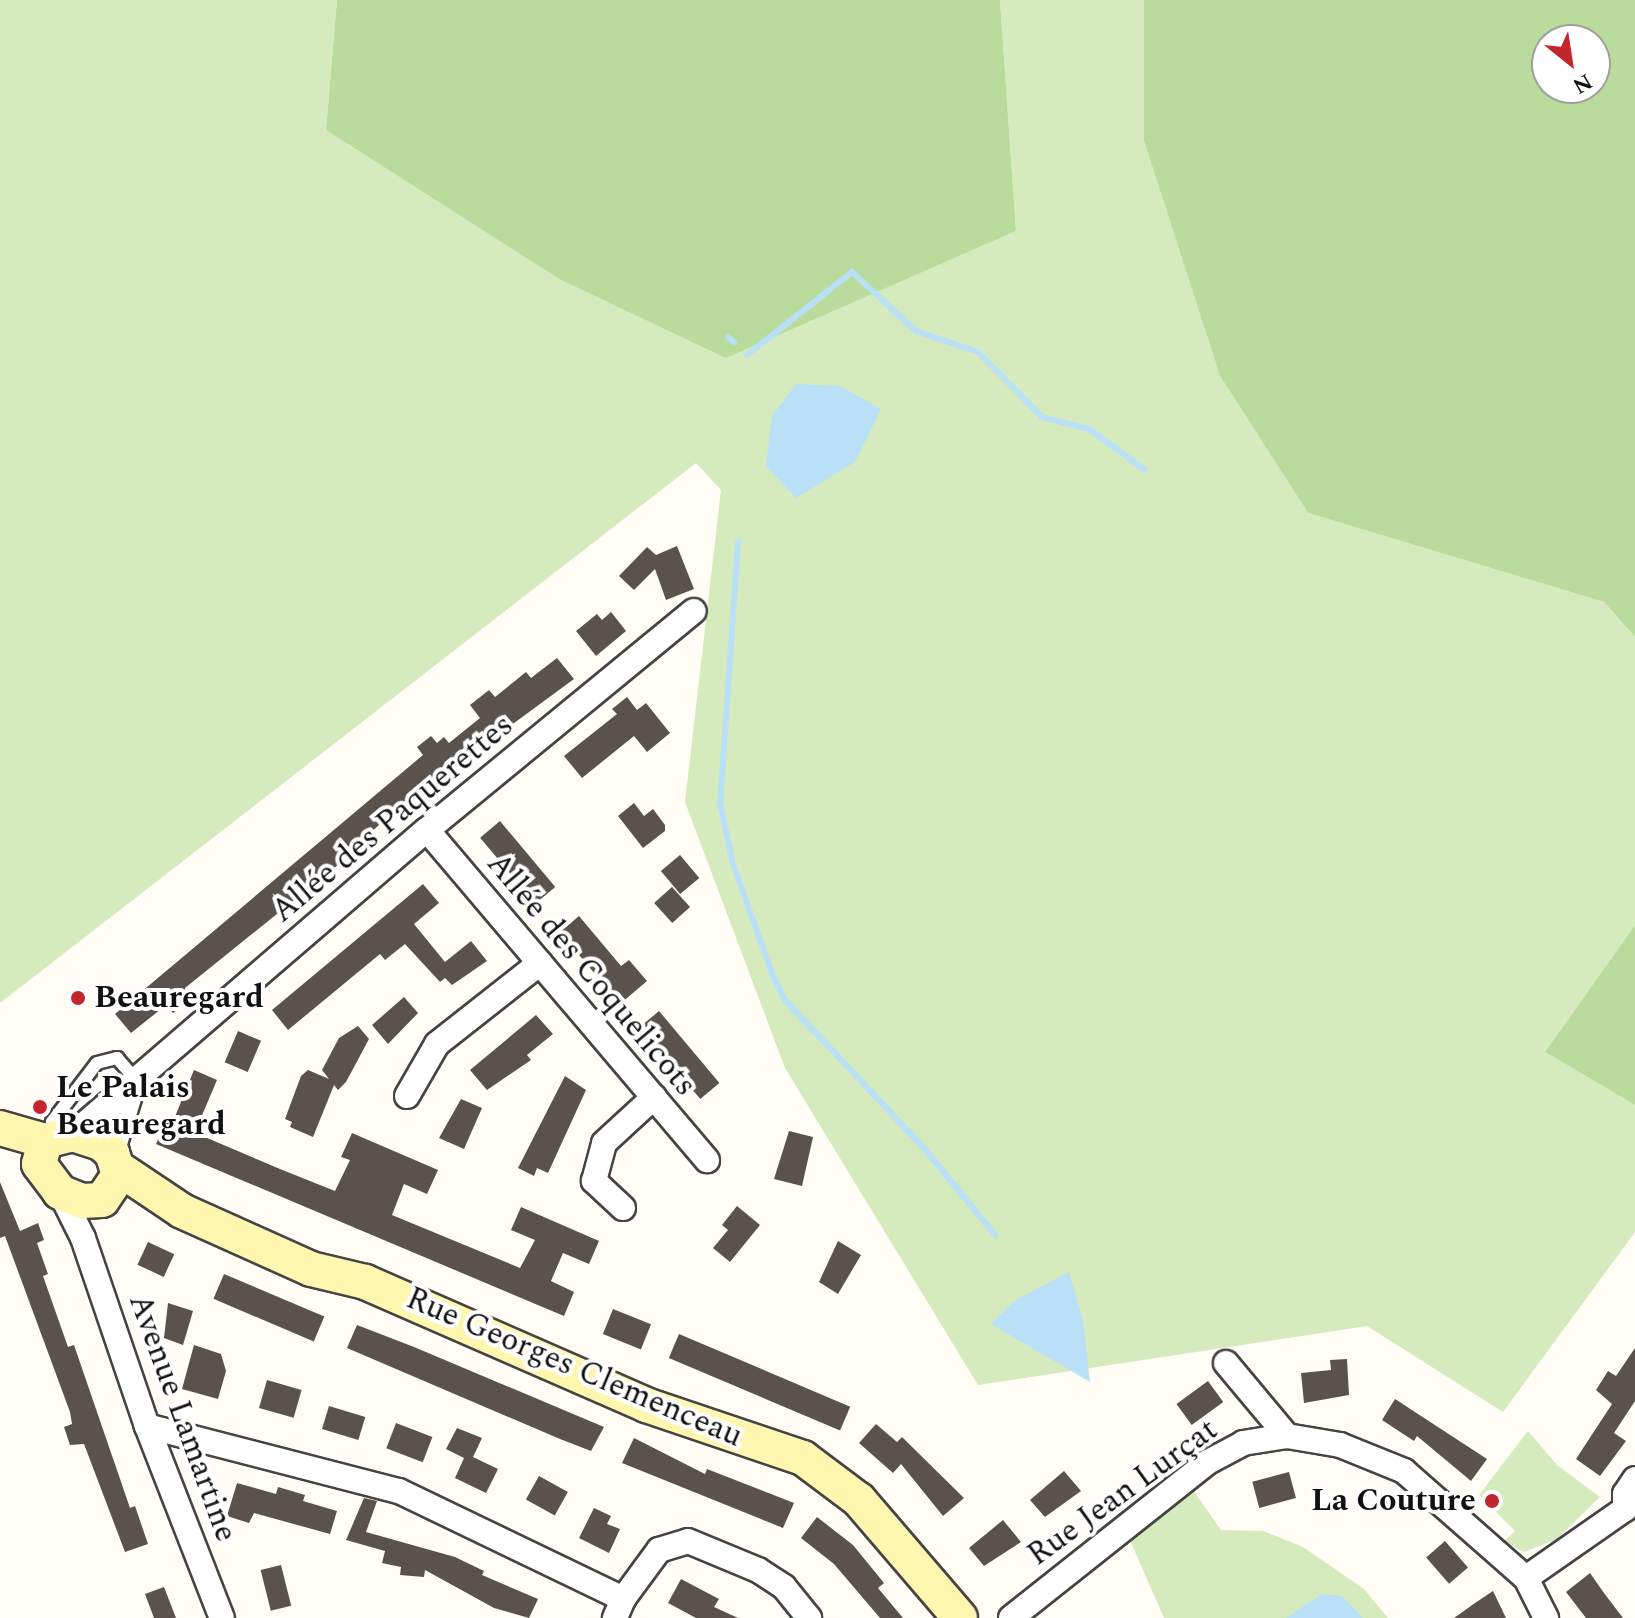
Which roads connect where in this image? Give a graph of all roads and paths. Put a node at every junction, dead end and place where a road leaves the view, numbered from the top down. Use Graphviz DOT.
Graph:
graph roads {
  1 [pos="694,611"];
  2 [pos="427,830"];
  3 [pos="540,963"];
  4 [pos="135,1079"];
  5 [pos="407,1096"];
  6 [pos="654,1097"];
  7 [pos="0,1128"];
  8 [pos="0,1136"];
  9 [pos="52,1143"];
  10 [pos="707,1160"];
  11 [pos="109,1179"];
  12 [pos="60,1192"];
  13 [pos="623,1208"];
  14 [pos="83,1238"];
  15 [pos="1226,1363"];
  16 [pos="147,1426"];
  17 [pos="1287,1436"];
  18 [pos="1635,1479"];
  19 [pos="1624,1513"];
  20 [pos="1526,1578"];
  21 [pos="619,1609"];
  22 [pos="222,1618"];
  23 [pos="809,1618"];
  24 [pos="960,1618"];
  25 [pos="1011,1618"];
  26 [pos="1546,1618"];
  1 -- 2 [label="street, Allée des Paquerettes"];
  2 -- 3 [label="street, Allée des Coquelicots"];
  2 -- 4 [label="street, Allée des Paquerettes"];
  3 -- 5 [label="street"];
  3 -- 6 [label="street, Allée des Coquelicots"];
  4 -- 9 [label="street, Allée des Paquerettes"];
  4 -- 9 [label="lane"];
  4 -- 11 [label="street"];
  6 -- 10 [label="street, Allée des Coquelicots"];
  6 -- 13 [label="street"];
  7 -- 9 [label="street, Rue Georges Clemenceau"];
  8 -- 9 [label="street, Rue Georges Clemenceau"];
  9 -- 11 [label="street, Rue Georges Clemenceau"];
  9 -- 12 [label="street, Rue Georges Clemenceau"];
  11 -- 12 [label="street, Rue Georges Clemenceau"];
  11 -- 14 [label="street"];
  11 -- 24 [label="street, Rue Georges Clemenceau"];
  12 -- 14 [label="street, Avenue Lamartine"];
  14 -- 16 [label="street, Avenue Lamartine"];
  15 -- 17 [label="street"];
  16 -- 21 [label="street"];
  16 -- 22 [label="street, Avenue Lamartine"];
  17 -- 20 [label="street, Rue Jean Lurçat"];
  17 -- 25 [label="street, Rue Jean Lurçat"];
  18 -- 19 [label="street"];
  19 -- 20 [label="street"];
  20 -- 26 [label="street, Rue Jean Lurçat"];
  21 -- 23 [label="street"];
}
